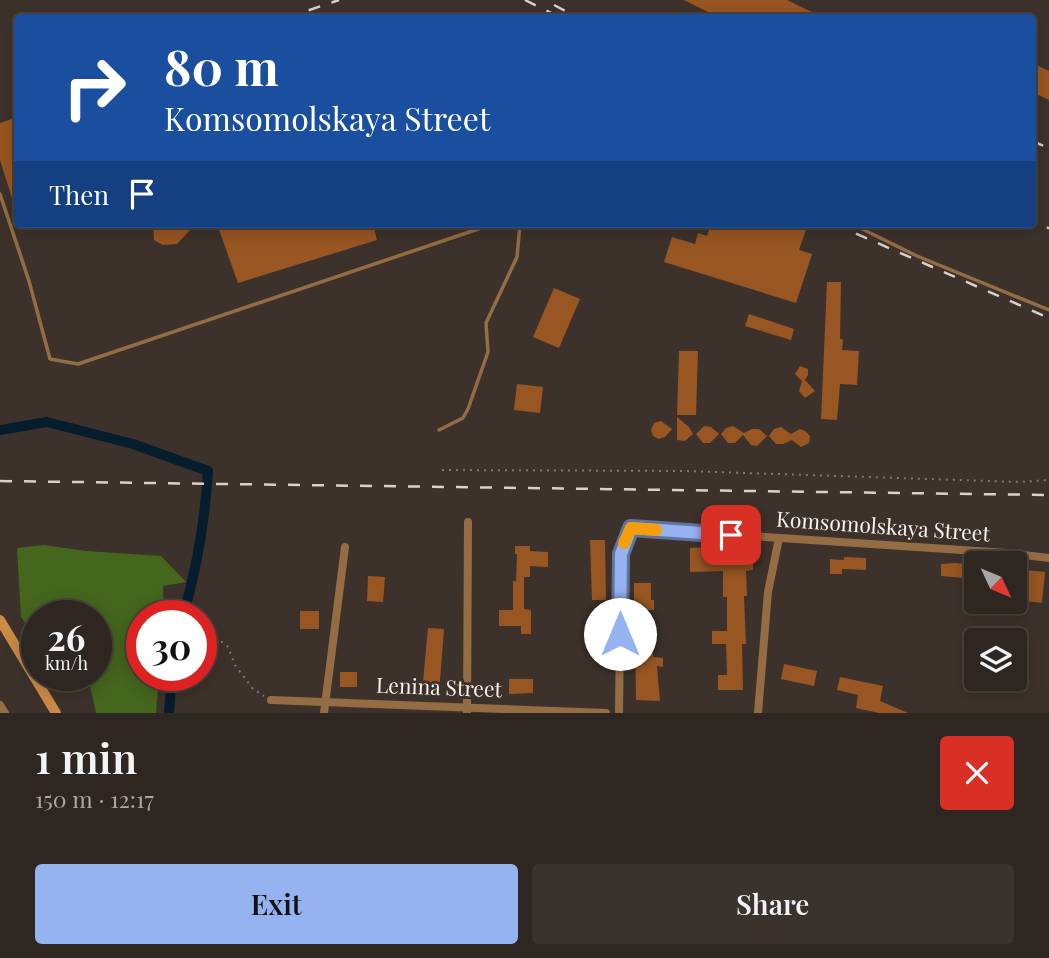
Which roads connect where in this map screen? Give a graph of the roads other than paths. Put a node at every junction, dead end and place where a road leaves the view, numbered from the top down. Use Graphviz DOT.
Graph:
graph roads {
  1 [pos="0,194"];
  2 [pos="481,228"];
  3 [pos="520,228"];
  4 [pos="860,228"];
  5 [pos="1049,310"];
  6 [pos="439,430"];
  7 [pos="468,522"];
  8 [pos="779,538"];
  9 [pos="345,547"];
  10 [pos="1049,558"];
  11 [pos="0,620"];
  12 [pos="271,700"];
  13 [pos="325,701"];
  14 [pos="0,705"];
  15 [pos="467,710"];
  16 [pos="5,713"];
  17 [pos="57,713"];
  18 [pos="324,713"];
  19 [pos="606,713"];
  20 [pos="619,713"];
  21 [pos="758,713"];
  1 -- 2 [label="lane"];
  3 -- 6 [label="lane"];
  4 -- 5 [label="lane"];
  7 -- 15 [label="street"];
  8 -- 10 [label="street, Komsomolskaya Street"];
  8 -- 20 [label="street, Komsomolskaya Street"];
  8 -- 21 [label="street"];
  9 -- 13 [label="street"];
  11 -- 17 [label="main road"];
  12 -- 13 [label="street, Lenina Street"];
  13 -- 15 [label="street, Lenina Street"];
  13 -- 18 [label="street"];
  14 -- 16 [label="street"];
  15 -- 19 [label="street, Lenina Street"];
}
